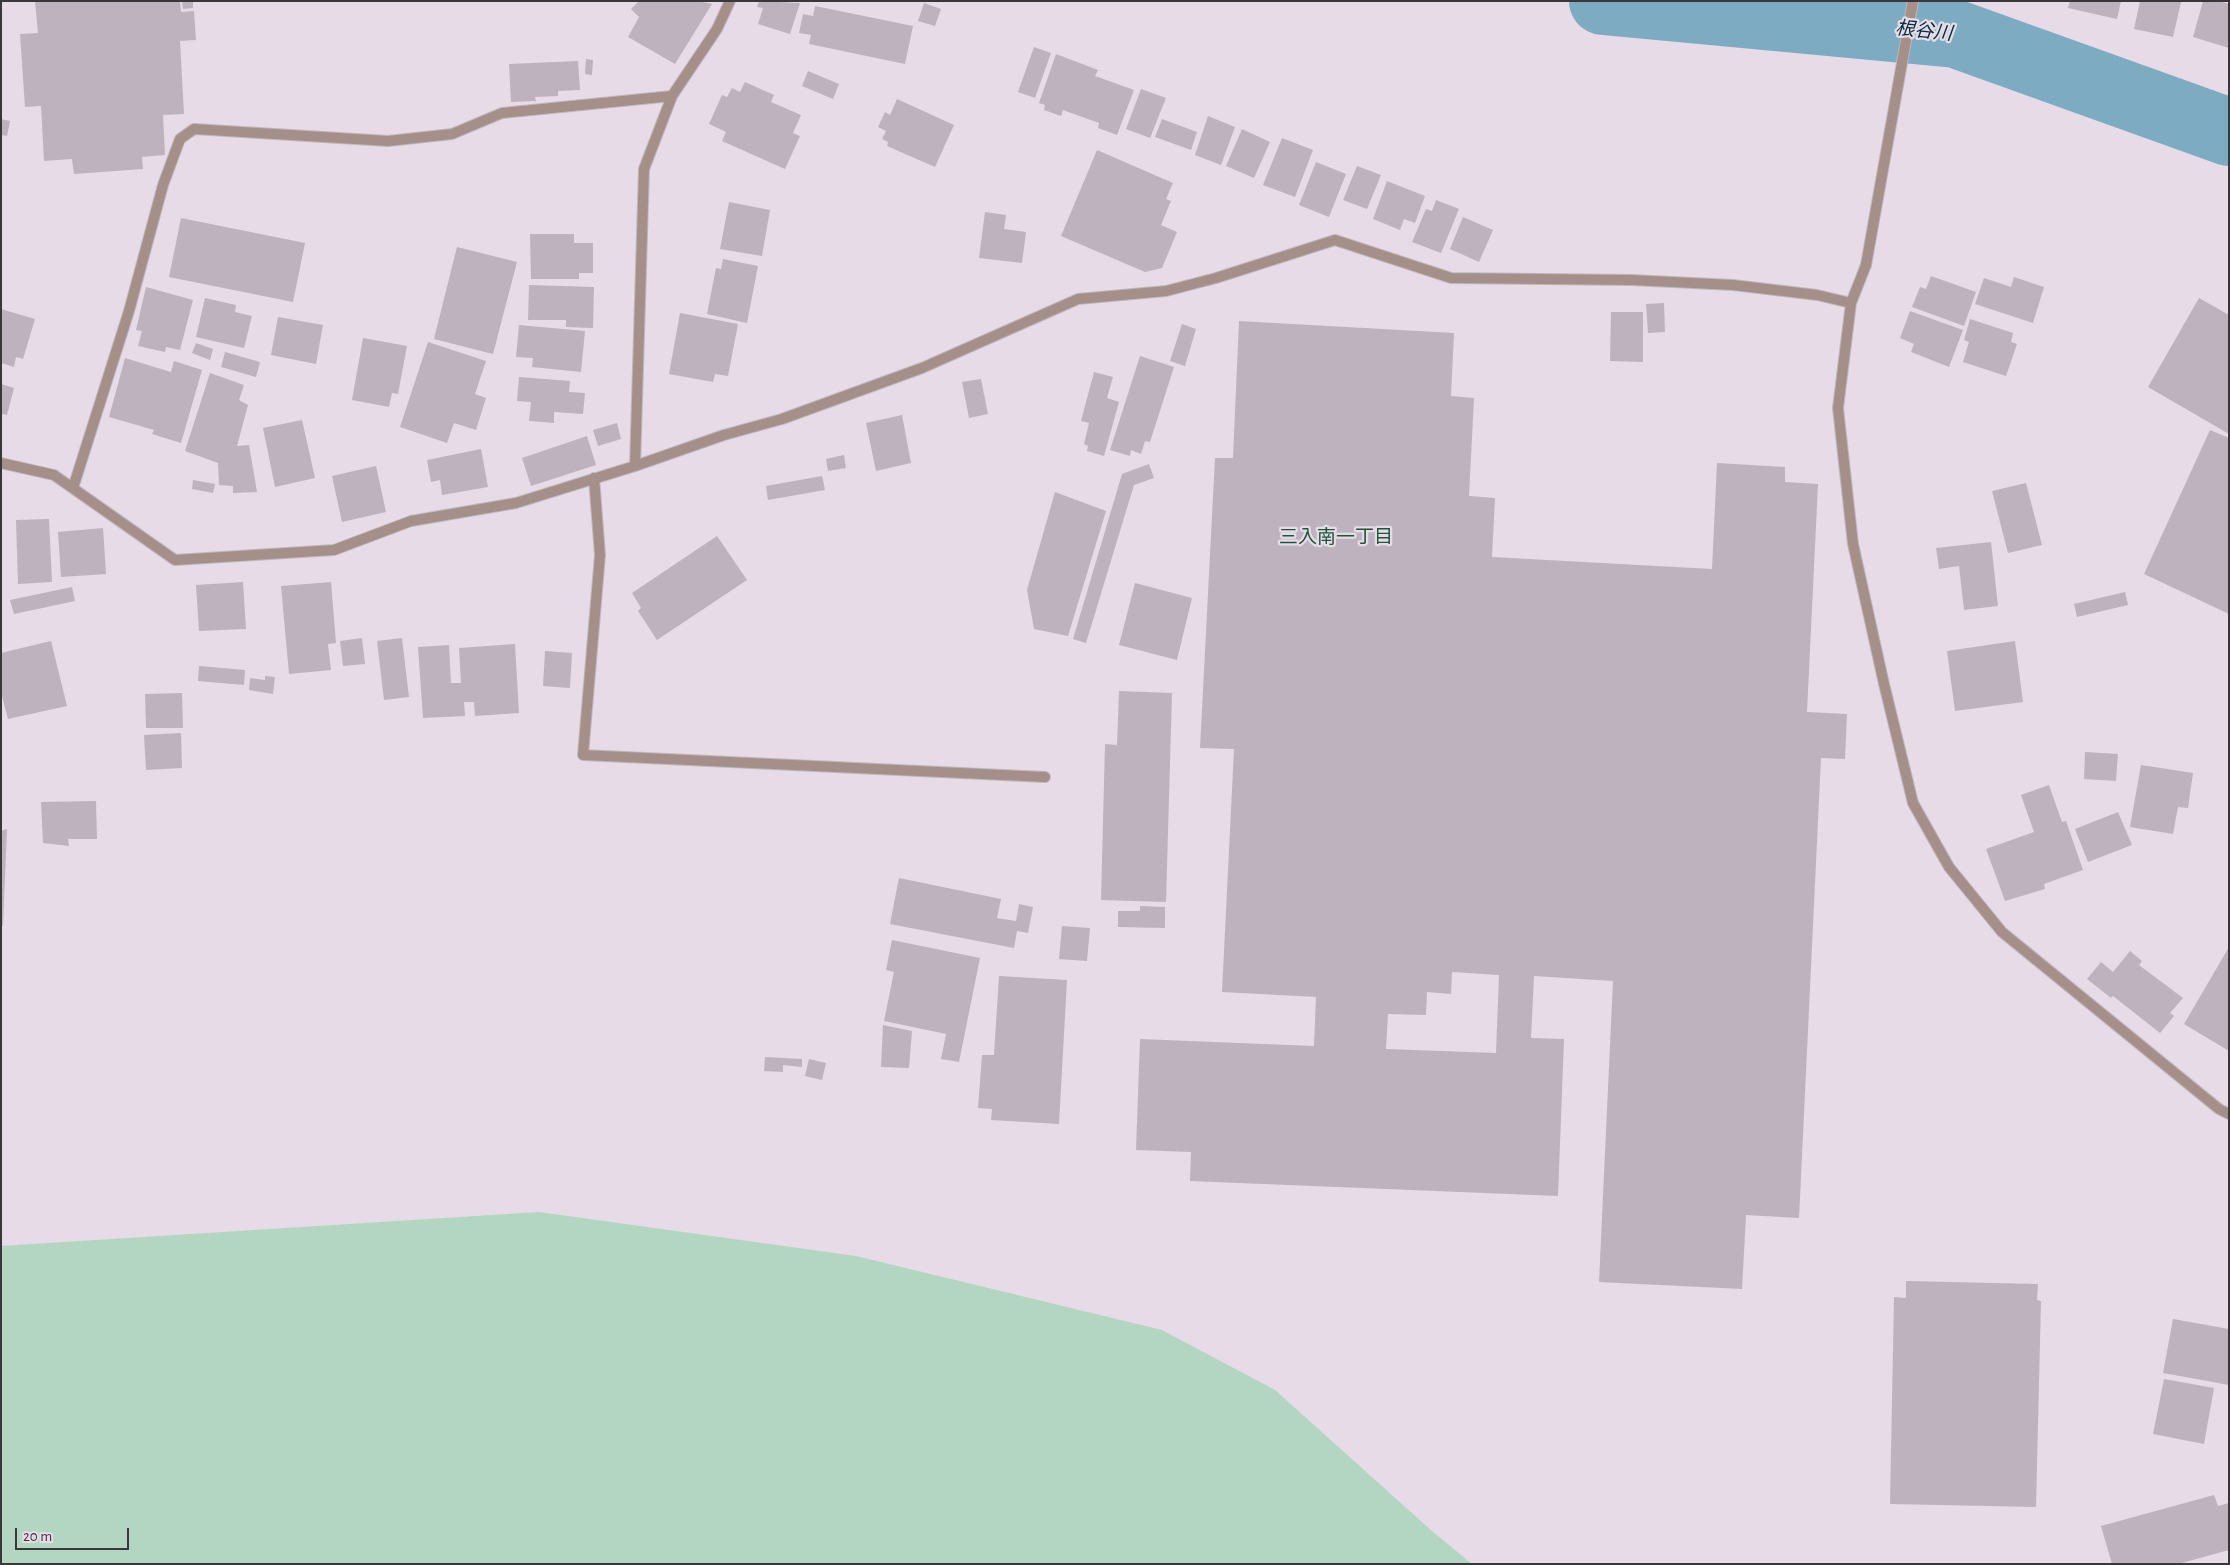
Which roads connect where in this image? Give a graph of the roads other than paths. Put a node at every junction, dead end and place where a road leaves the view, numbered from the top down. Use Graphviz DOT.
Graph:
graph roads {
  1 [pos="730,1"];
  2 [pos="1913,1"];
  3 [pos="672,96"];
  4 [pos="1851,304"];
  5 [pos="1,463"];
  6 [pos="635,466"];
  7 [pos="594,478"];
  8 [pos="73,488"];
  9 [pos="1045,777"];
  10 [pos="2229,1114"];
  1 -- 3 [label="street"];
  2 -- 4 [label="street"];
  3 -- 6 [label="street"];
  3 -- 8 [label="street"];
  4 -- 6 [label="street"];
  4 -- 10 [label="street"];
  5 -- 8 [label="street"];
  6 -- 7 [label="street"];
  7 -- 8 [label="street"];
  7 -- 9 [label="street"];
}
